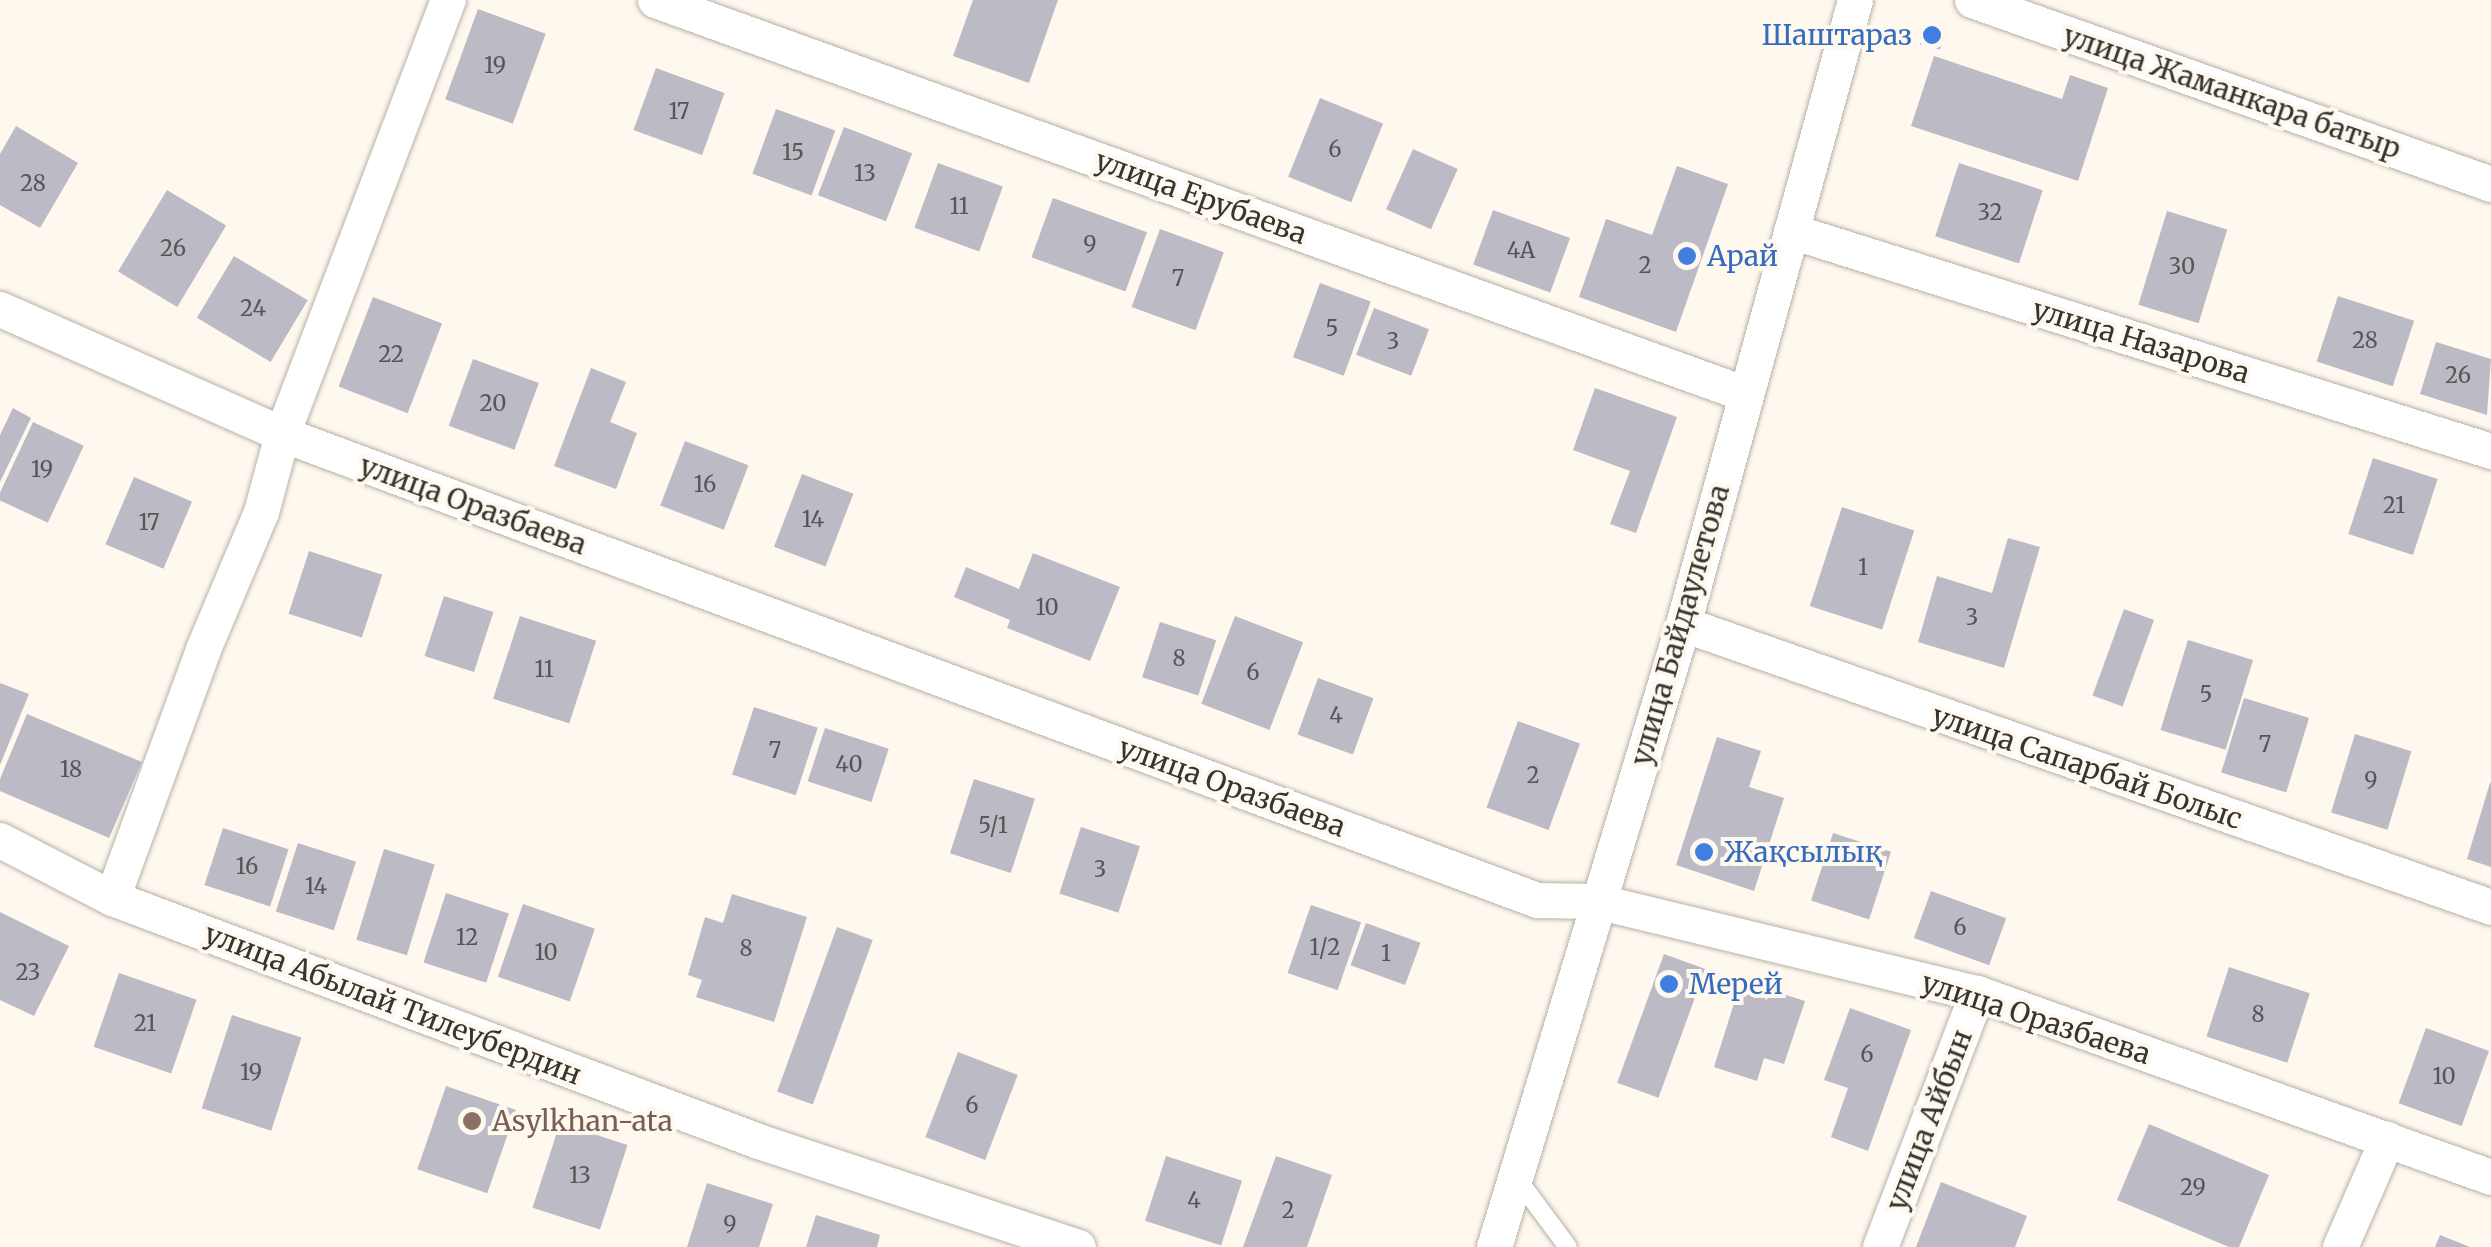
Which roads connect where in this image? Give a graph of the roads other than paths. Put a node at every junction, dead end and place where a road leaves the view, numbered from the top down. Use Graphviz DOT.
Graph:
graph roads {
  1 [pos="448,0"];
  2 [pos="655,0"];
  3 [pos="1972,0"];
  4 [pos="1847,2"];
  5 [pos="2491,184"];
  6 [pos="1791,231"];
  7 [pos="0,309"];
  8 [pos="1746,394"];
  9 [pos="282,434"];
  10 [pos="2491,451"];
  11 [pos="1683,624"];
  12 [pos="0,840"];
  13 [pos="112,898"];
  14 [pos="1596,901"];
  15 [pos="2491,907"];
  16 [pos="1977,993"];
  17 [pos="2388,1139"];
  18 [pos="1516,1177"];
  19 [pos="2491,1177"];
  20 [pos="1078,1247"];
  21 [pos="1494,1247"];
  22 [pos="1568,1247"];
  23 [pos="1880,1247"];
  24 [pos="2340,1247"];
  1 -- 9 [label="street"];
  2 -- 8 [label="street, улица Ерубаева"];
  3 -- 5 [label="street, улица Жаманкара батыр"];
  4 -- 6 [label="street, улица Байдаулетова"];
  6 -- 8 [label="street, улица Байдаулетова"];
  6 -- 10 [label="street, улица Назарова"];
  7 -- 9 [label="street, улица Оразбаева"];
  8 -- 11 [label="street, улица Байдаулетова"];
  9 -- 13 [label="street"];
  9 -- 14 [label="street, улица Оразбаева"];
  11 -- 14 [label="street, улица Байдаулетова"];
  11 -- 15 [label="street, улица Cапарбай Болыс"];
  12 -- 13 [label="street, улица Абылай Тилеубердин"];
  13 -- 20 [label="street, улица Абылай Тилеубердин"];
  14 -- 16 [label="street, улица Оразбаева"];
  14 -- 18 [label="street, улица Байдаулетова"];
  16 -- 17 [label="street, улица Оразбаева"];
  16 -- 23 [label="street, улица Айбын"];
  17 -- 19 [label="street, улица Оразбаева"];
  17 -- 24 [label="street"];
  18 -- 21 [label="street, улица Байдаулетова"];
  18 -- 22 [label="lane"];
}
